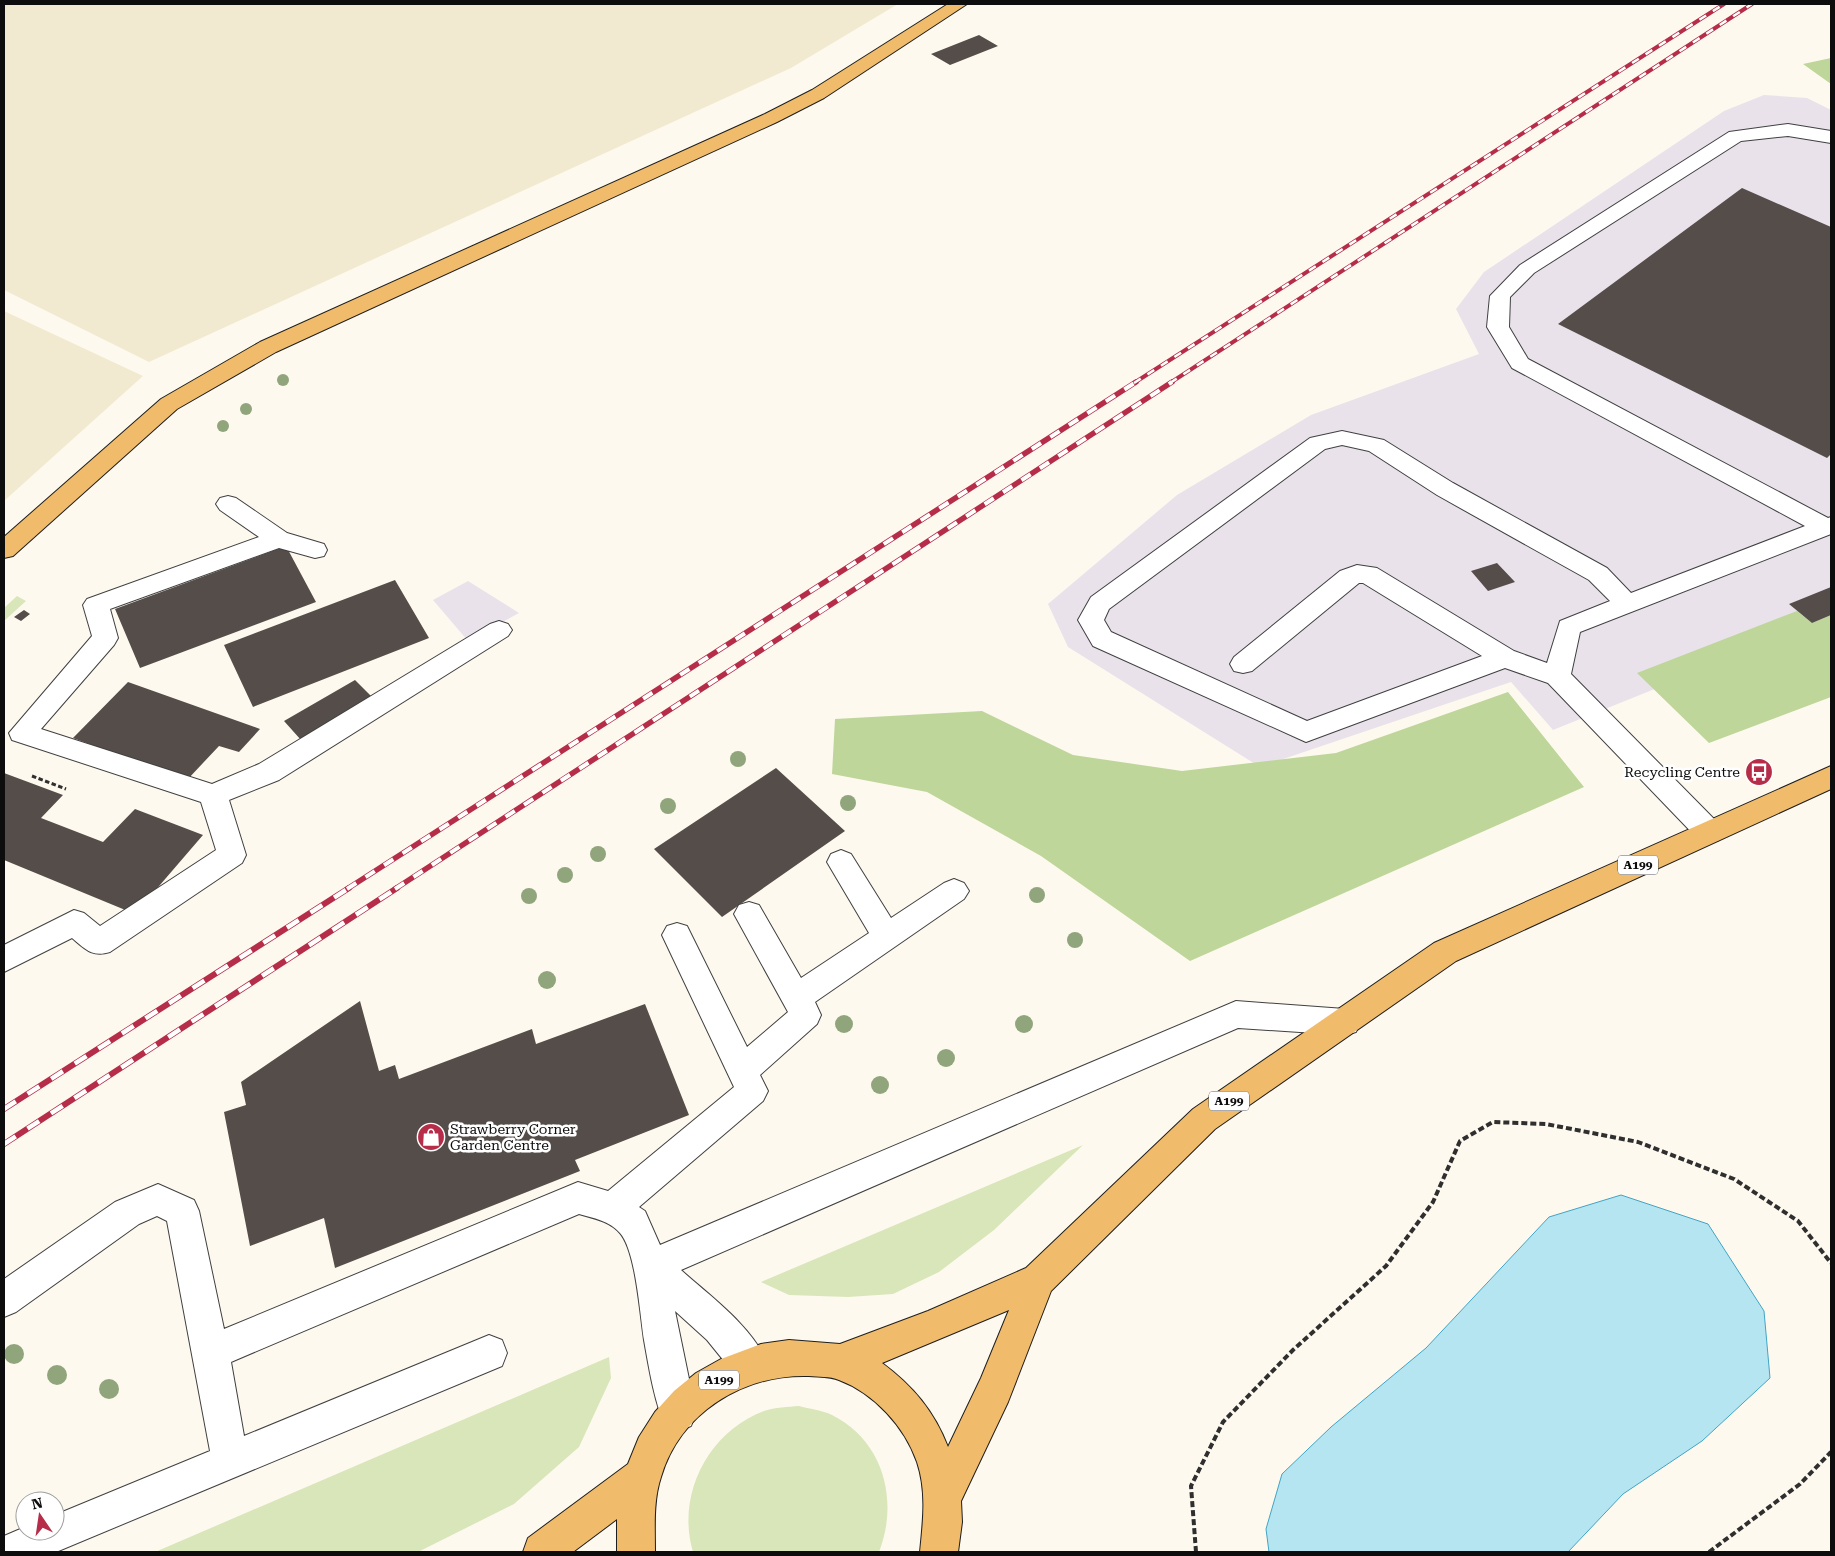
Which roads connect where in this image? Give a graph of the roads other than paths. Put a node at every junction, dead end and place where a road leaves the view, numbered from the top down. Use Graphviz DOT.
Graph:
graph roads {
  1 [pos="959,4"];
  2 [pos="1831,137"];
  3 [pos="228,504"];
  4 [pos="1829,526"];
  5 [pos="278,539"];
  6 [pos="4,550"];
  7 [pos="315,550"];
  8 [pos="1628,605"];
  9 [pos="499,630"];
  10 [pos="1505,658"];
  11 [pos="1243,664"];
  12 [pos="1556,676"];
  13 [pos="1831,777"];
  14 [pos="213,795"];
  15 [pos="1709,832"];
  16 [pos="841,862"];
  17 [pos="954,892"];
  18 [pos="749,914"];
  19 [pos="677,935"];
  20 [pos="887,936"];
  21 [pos="4,959"];
  22 [pos="796,998"];
  23 [pos="1345,1022"];
  24 [pos="742,1071"];
  25 [pos="613,1208"];
  26 [pos="651,1266"];
  27 [pos="1038,1280"];
  28 [pos="4,1300"];
  29 [pos="209,1353"];
  30 [pos="489,1353"];
  31 [pos="840,1362"];
  32 [pos="750,1364"];
  33 [pos="678,1413"];
  34 [pos="230,1460"];
  35 [pos="642,1477"];
  36 [pos="944,1497"];
  37 [pos="11,1552"];
  38 [pos="542,1552"];
  39 [pos="636,1552"];
  40 [pos="939,1552"];
  1 -- 6 [label="main road"];
  2 -- 4 [label="lane"];
  3 -- 5 [label="lane"];
  4 -- 8 [label="lane"];
  5 -- 7 [label="lane"];
  5 -- 14 [label="lane"];
  8 -- 10 [label="lane"];
  8 -- 12 [label="lane"];
  9 -- 14 [label="lane"];
  10 -- 11 [label="lane"];
  10 -- 12 [label="lane"];
  12 -- 15 [label="lane"];
  13 -- 15 [label="main road, A199"];
  14 -- 21 [label="lane"];
  15 -- 23 [label="main road, A199"];
  16 -- 20 [label="lane"];
  17 -- 20 [label="lane"];
  18 -- 22 [label="lane"];
  19 -- 24 [label="lane"];
  20 -- 22 [label="lane"];
  22 -- 24 [label="lane"];
  23 -- 26 [label="lane"];
  23 -- 27 [label="main road, A199"];
  24 -- 25 [label="lane"];
  25 -- 26 [label="lane"];
  25 -- 29 [label="lane"];
  26 -- 32 [label="lane"];
  26 -- 33 [label="lane"];
  27 -- 31 [label="main road, A199"];
  27 -- 36 [label="main road, A199"];
  28 -- 29 [label="lane"];
  29 -- 34 [label="lane"];
  30 -- 34 [label="lane"];
  31 -- 32 [label="main road, A199"];
  31 -- 36 [label="main road, A199"];
  32 -- 33 [label="main road, A199"];
  33 -- 35 [label="main road, A199"];
  34 -- 37 [label="lane"];
  35 -- 38 [label="main road"];
  35 -- 39 [label="main road, A199"];
  36 -- 40 [label="main road, A199"];
}
